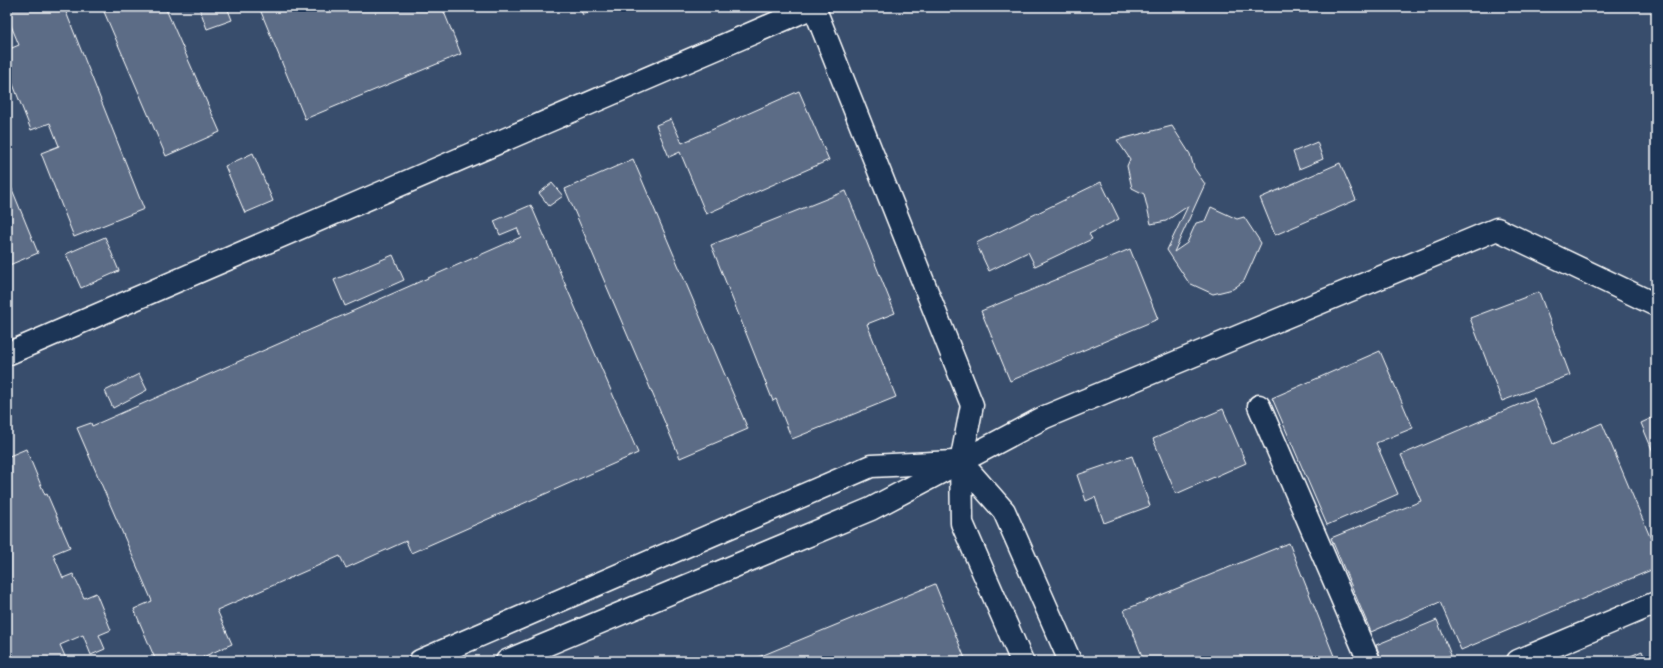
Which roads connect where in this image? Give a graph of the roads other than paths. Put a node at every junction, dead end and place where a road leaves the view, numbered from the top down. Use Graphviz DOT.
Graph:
graph roads {
  1 [pos="813,7"];
  2 [pos="1656,305"];
  3 [pos="7,354"];
  4 [pos="1259,406"];
  5 [pos="962,462"];
  6 [pos="1656,603"];
  7 [pos="420,661"];
  8 [pos="507,661"];
  9 [pos="1022,661"];
  10 [pos="1070,661"];
  11 [pos="1369,661"];
  12 [pos="1518,661"];
  1 -- 3 [label="street"];
  1 -- 5 [label="street"];
  2 -- 5 [label="street"];
  4 -- 11 [label="street"];
  5 -- 7 [label="street"];
  5 -- 8 [label="street"];
  5 -- 9 [label="street"];
  5 -- 10 [label="street"];
  6 -- 12 [label="street"];
}
